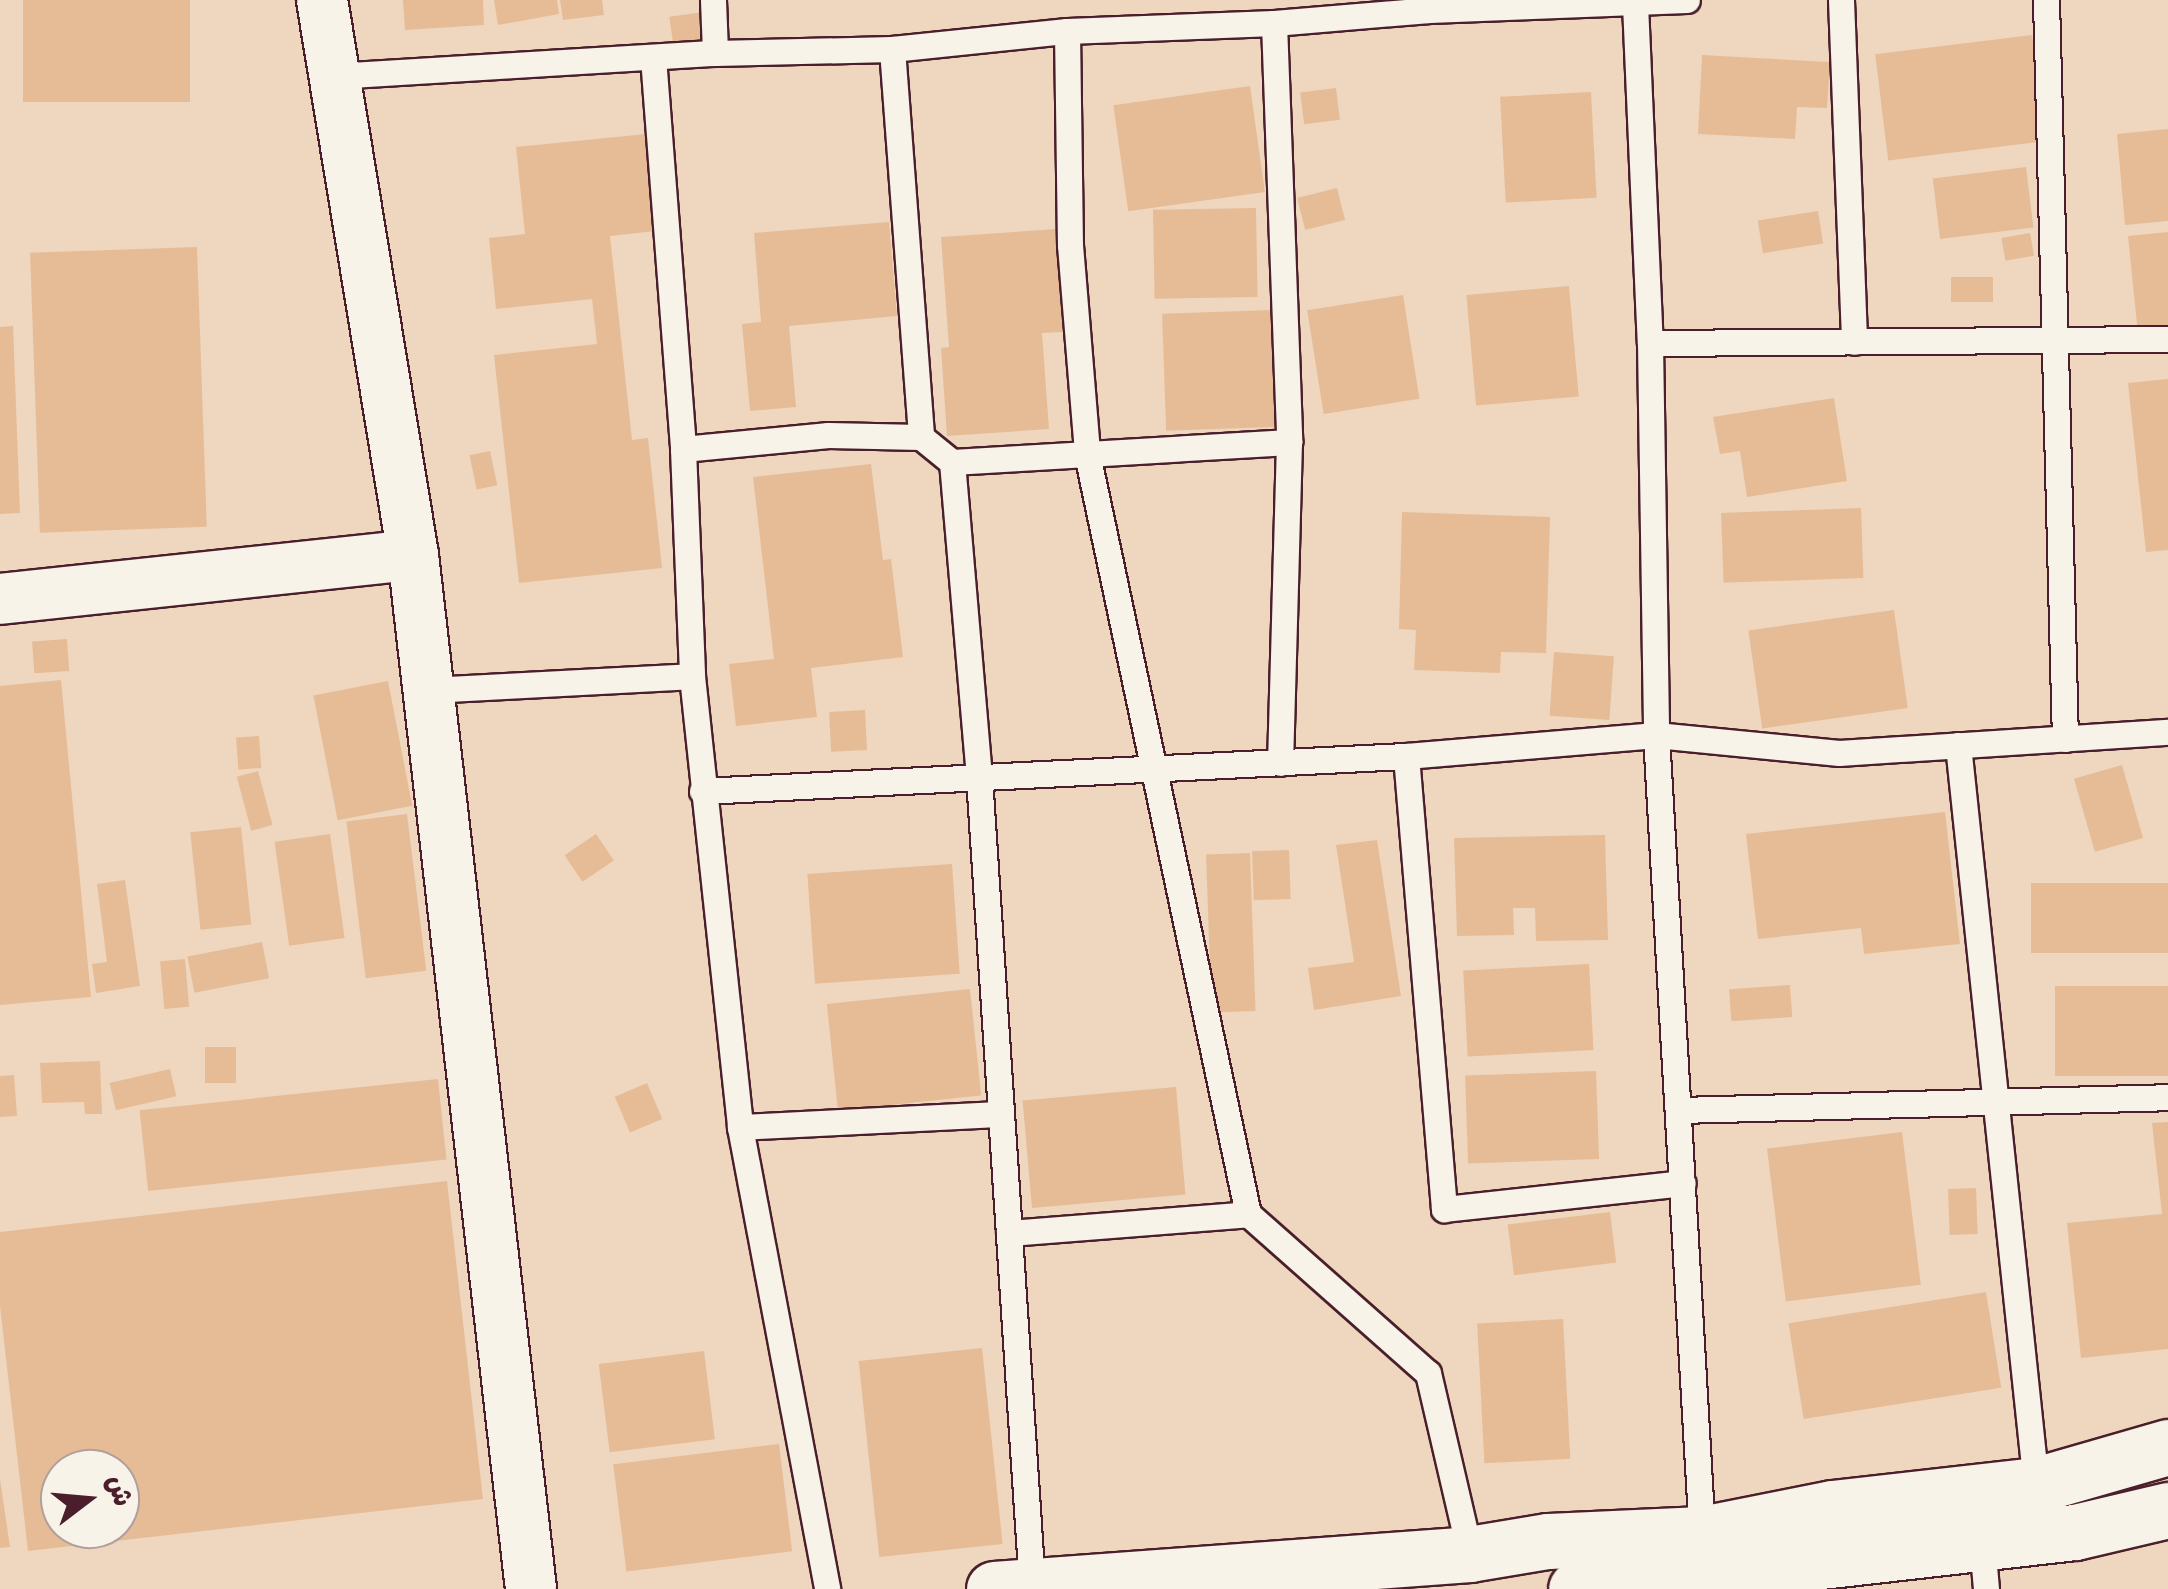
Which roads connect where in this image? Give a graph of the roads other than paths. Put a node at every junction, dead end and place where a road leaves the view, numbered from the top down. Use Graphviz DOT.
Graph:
graph roads {
  1 [pos="322,0"];
  2 [pos="713,0"];
  3 [pos="1146,0"];
  4 [pos="1686,0"];
  5 [pos="1841,0"];
  6 [pos="2046,0"];
  7 [pos="1635,4"];
  8 [pos="1425,5"];
  9 [pos="1274,23"];
  10 [pos="1148,27"];
  11 [pos="1066,31"];
  12 [pos="892,50"];
  13 [pos="715,53"];
  14 [pos="653,56"];
  15 [pos="334,76"];
  16 [pos="2168,338"];
  17 [pos="2053,340"];
  18 [pos="1854,342"];
  19 [pos="1650,343"];
  20 [pos="921,437"];
  21 [pos="1289,442"];
  22 [pos="683,448"];
  23 [pos="1087,454"];
  24 [pos="952,462"];
  25 [pos="414,555"];
  26 [pos="0,598"];
  27 [pos="692,676"];
  28 [pos="427,690"];
  29 [pos="2168,732"];
  30 [pos="1656,736"];
  31 [pos="2065,739"];
  32 [pos="1958,746"];
  33 [pos="1406,756"];
  34 [pos="1280,763"];
  35 [pos="1154,769"];
  36 [pos="979,777"];
  37 [pos="702,791"];
  38 [pos="2168,1097"];
  39 [pos="1996,1102"];
  40 [pos="1679,1110"];
  41 [pos="1001,1114"];
  42 [pos="740,1126"];
  43 [pos="1684,1183"];
  44 [pos="1248,1214"];
  45 [pos="1009,1233"];
  46 [pos="2168,1447"];
  47 [pos="2036,1485"];
  48 [pos="2168,1510"];
  49 [pos="1702,1534"];
  50 [pos="1834,1534"];
  51 [pos="1470,1554"];
  52 [pos="1551,1565"];
  53 [pos="1984,1566"];
  54 [pos="1238,1579"];
  55 [pos="1013,1587"];
  56 [pos="531,1589"];
  57 [pos="827,1589"];
  58 [pos="1576,1589"];
  1 -- 15 [label="street"];
  2 -- 13 [label="lane"];
  3 -- 10 [label="lane"];
  4 -- 7 [label="lane"];
  5 -- 18 [label="lane"];
  6 -- 17 [label="lane"];
  7 -- 8 [label="lane"];
  7 -- 19 [label="lane"];
  8 -- 9 [label="lane"];
  9 -- 10 [label="lane"];
  9 -- 21 [label="lane"];
  10 -- 11 [label="lane"];
  11 -- 12 [label="lane"];
  11 -- 23 [label="lane"];
  12 -- 13 [label="lane"];
  12 -- 20 [label="lane"];
  13 -- 14 [label="lane"];
  14 -- 15 [label="lane"];
  14 -- 22 [label="lane"];
  15 -- 25 [label="street"];
  16 -- 17 [label="lane"];
  17 -- 18 [label="lane"];
  17 -- 31 [label="lane"];
  18 -- 19 [label="lane"];
  19 -- 30 [label="lane"];
  20 -- 22 [label="lane"];
  20 -- 24 [label="lane"];
  21 -- 23 [label="lane"];
  21 -- 34 [label="lane"];
  22 -- 27 [label="lane"];
  23 -- 24 [label="lane"];
  23 -- 35 [label="lane"];
  24 -- 36 [label="lane"];
  25 -- 26 [label="street"];
  25 -- 28 [label="street"];
  27 -- 28 [label="lane"];
  27 -- 37 [label="lane"];
  28 -- 56 [label="street"];
  29 -- 31 [label="lane"];
  30 -- 32 [label="lane"];
  30 -- 33 [label="lane"];
  30 -- 40 [label="lane"];
  31 -- 32 [label="lane"];
  32 -- 39 [label="lane"];
  33 -- 34 [label="lane"];
  33 -- 43 [label="lane"];
  34 -- 35 [label="lane"];
  35 -- 36 [label="lane"];
  35 -- 44 [label="lane"];
  36 -- 37 [label="lane"];
  36 -- 41 [label="lane"];
  37 -- 42 [label="lane"];
  38 -- 39 [label="lane"];
  39 -- 40 [label="lane"];
  39 -- 47 [label="lane"];
  40 -- 43 [label="lane"];
  41 -- 42 [label="lane"];
  41 -- 45 [label="lane"];
  42 -- 57 [label="lane"];
  43 -- 49 [label="lane"];
  44 -- 45 [label="lane"];
  44 -- 51 [label="lane"];
  45 -- 55 [label="lane"];
  46 -- 47 [label="street"];
  47 -- 50 [label="street"];
  48 -- 53 [label="street"];
  49 -- 50 [label="street"];
  49 -- 52 [label="street"];
  50 -- 53 [label="street"];
  50 -- 58 [label="street"];
  51 -- 52 [label="street"];
  51 -- 54 [label="street"];
  54 -- 55 [label="street"];
}
